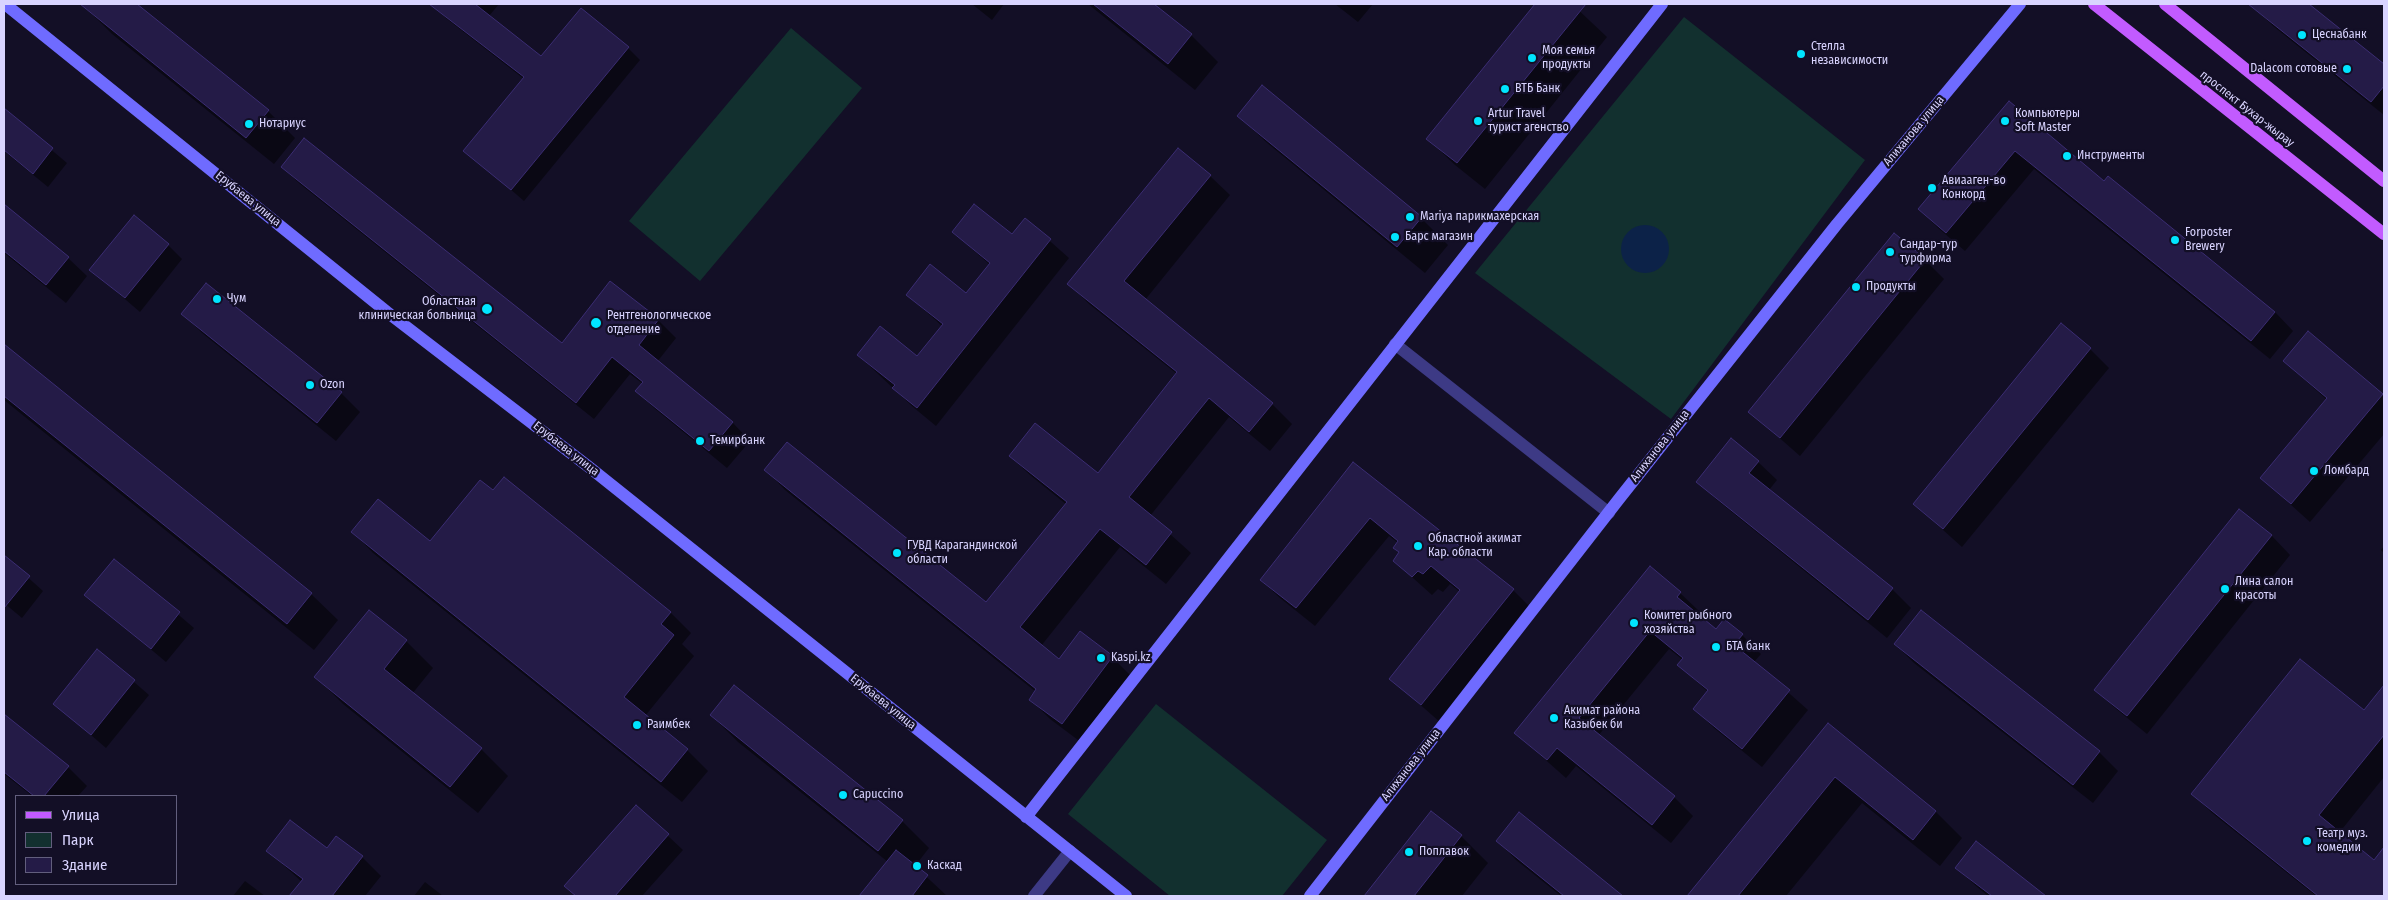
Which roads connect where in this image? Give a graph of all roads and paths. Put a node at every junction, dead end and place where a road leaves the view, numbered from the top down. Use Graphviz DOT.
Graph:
graph roads {
  1 [pos="6,4"];
  2 [pos="1662,4"];
  3 [pos="2020,4"];
  4 [pos="2094,4"];
  5 [pos="2165,4"];
  6 [pos="2384,180"];
  7 [pos="2384,234"];
  8 [pos="1395,344"];
  9 [pos="1610,513"];
  10 [pos="1026,817"];
  11 [pos="1070,851"];
  12 [pos="1034,896"];
  13 [pos="1126,896"];
  14 [pos="1310,896"];
  1 -- 10 [label="street, Ерубаева улица"];
  2 -- 8 [label="street"];
  3 -- 9 [label="street, Алиханова улица"];
  4 -- 7 [label="main road, проспект Бухар-жырау"];
  5 -- 6 [label="main road"];
  8 -- 9 [label="street"];
  8 -- 10 [label="street"];
  9 -- 14 [label="street, Алиханова улица"];
  10 -- 11 [label="street, Ерубаева улица"];
  11 -- 12 [label="street"];
  11 -- 13 [label="street, Ерубаева улица"];
}
